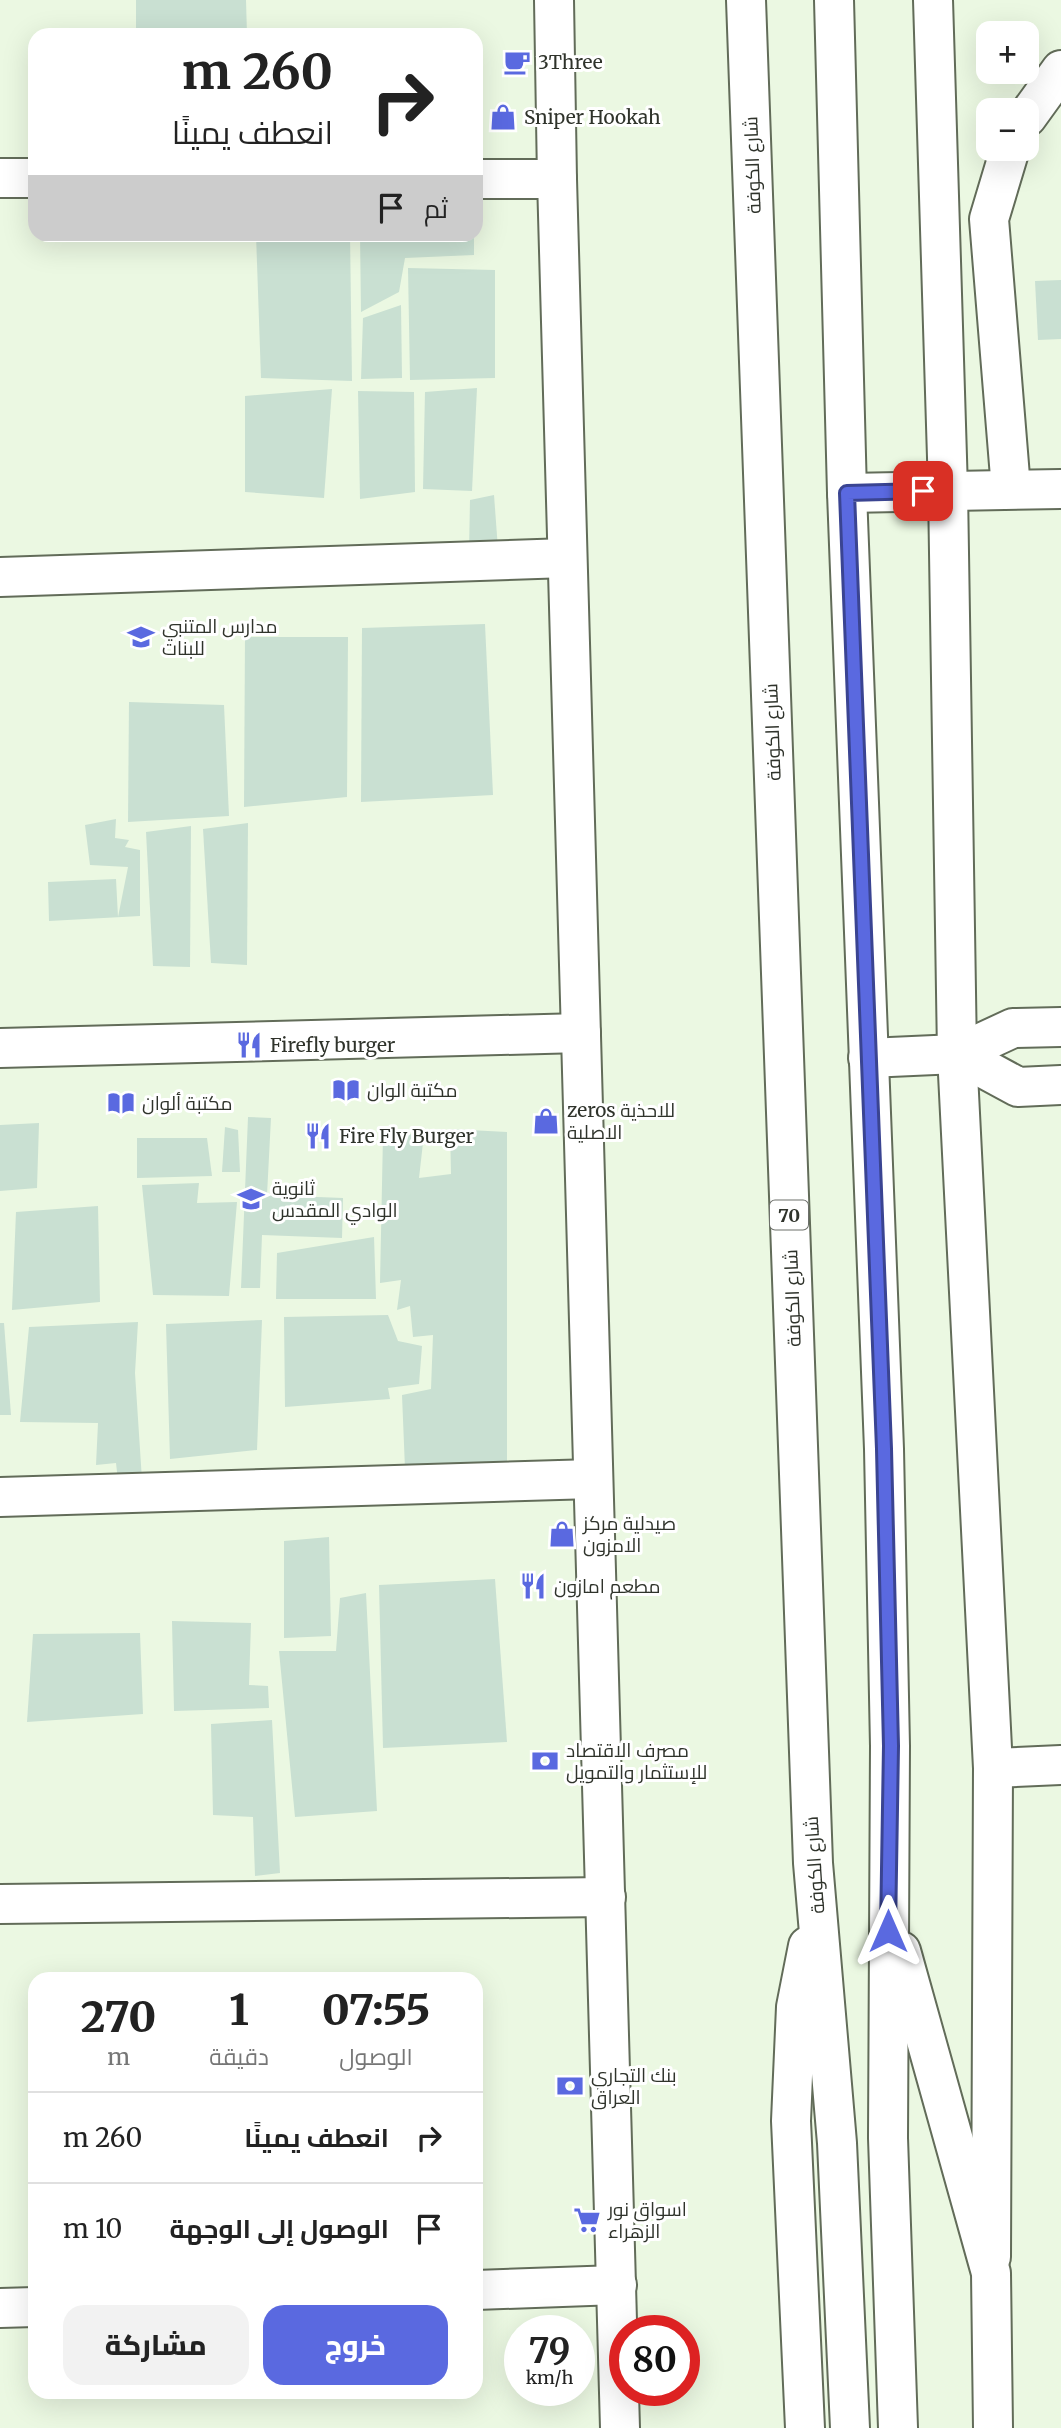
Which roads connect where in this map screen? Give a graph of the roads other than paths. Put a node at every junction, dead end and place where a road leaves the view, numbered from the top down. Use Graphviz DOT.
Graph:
graph roads {
  1 [pos="554,0"];
  2 [pos="746,0"];
  3 [pos="834,0"];
  4 [pos="933,0"];
  5 [pos="1061,70"];
  6 [pos="1039,100"];
  7 [pos="1006,161"];
  8 [pos="0,178"];
  9 [pos="28,178"];
  10 [pos="483,179"];
  11 [pos="556,179"];
  12 [pos="1011,489"];
  13 [pos="1061,489"];
  14 [pos="948,491"];
  15 [pos="847,493"];
  16 [pos="568,558"];
  17 [pos="0,578"];
  18 [pos="1061,1027"];
  19 [pos="581,1033"];
  20 [pos="0,1048"];
  21 [pos="957,1054"];
  22 [pos="868,1058"];
  23 [pos="1061,1085"];
  24 [pos="593,1479"];
  25 [pos="0,1497"];
  26 [pos="1061,1765"];
  27 [pos="993,1768"];
  28 [pos="813,1863"];
  29 [pos="606,1897"];
  30 [pos="0,1904"];
  31 [pos="888,1905"];
  32 [pos="991,2273"];
  33 [pos="617,2285"];
  34 [pos="483,2290"];
  35 [pos="28,2306"];
  36 [pos="0,2308"];
  37 [pos="803,2427"];
  38 [pos="620,2428"];
  39 [pos="850,2428"];
  40 [pos="898,2428"];
  41 [pos="993,2428"];
  1 -- 11 [label="main road"];
  2 -- 28 [label="main road, شارع الكوفة / 70"];
  3 -- 15 [label="main road"];
  4 -- 14 [label="main road"];
  5 -- 6 [label="main road"];
  7 -- 12 [label="main road"];
  8 -- 9 [label="main road"];
  10 -- 11 [label="main road"];
  11 -- 16 [label="main road"];
  12 -- 13 [label="main road"];
  12 -- 14 [label="main road"];
  14 -- 15 [label="main road"];
  14 -- 21 [label="main road"];
  15 -- 22 [label="main road"];
  16 -- 17 [label="main road"];
  16 -- 19 [label="main road"];
  18 -- 21 [label="main road"];
  19 -- 20 [label="main road"];
  19 -- 24 [label="main road"];
  21 -- 22 [label="main road"];
  21 -- 23 [label="main road"];
  21 -- 27 [label="main road"];
  22 -- 31 [label="main road"];
  24 -- 25 [label="main road"];
  24 -- 29 [label="main road"];
  26 -- 27 [label="main road"];
  27 -- 32 [label="main road"];
  28 -- 37 [label="main road"];
  28 -- 39 [label="main road, شارع الكوفة / 70"];
  29 -- 30 [label="main road"];
  29 -- 33 [label="main road"];
  31 -- 32 [label="main road"];
  31 -- 40 [label="main road"];
  32 -- 41 [label="main road"];
  33 -- 34 [label="main road"];
  33 -- 38 [label="main road"];
  35 -- 36 [label="main road"];
}
